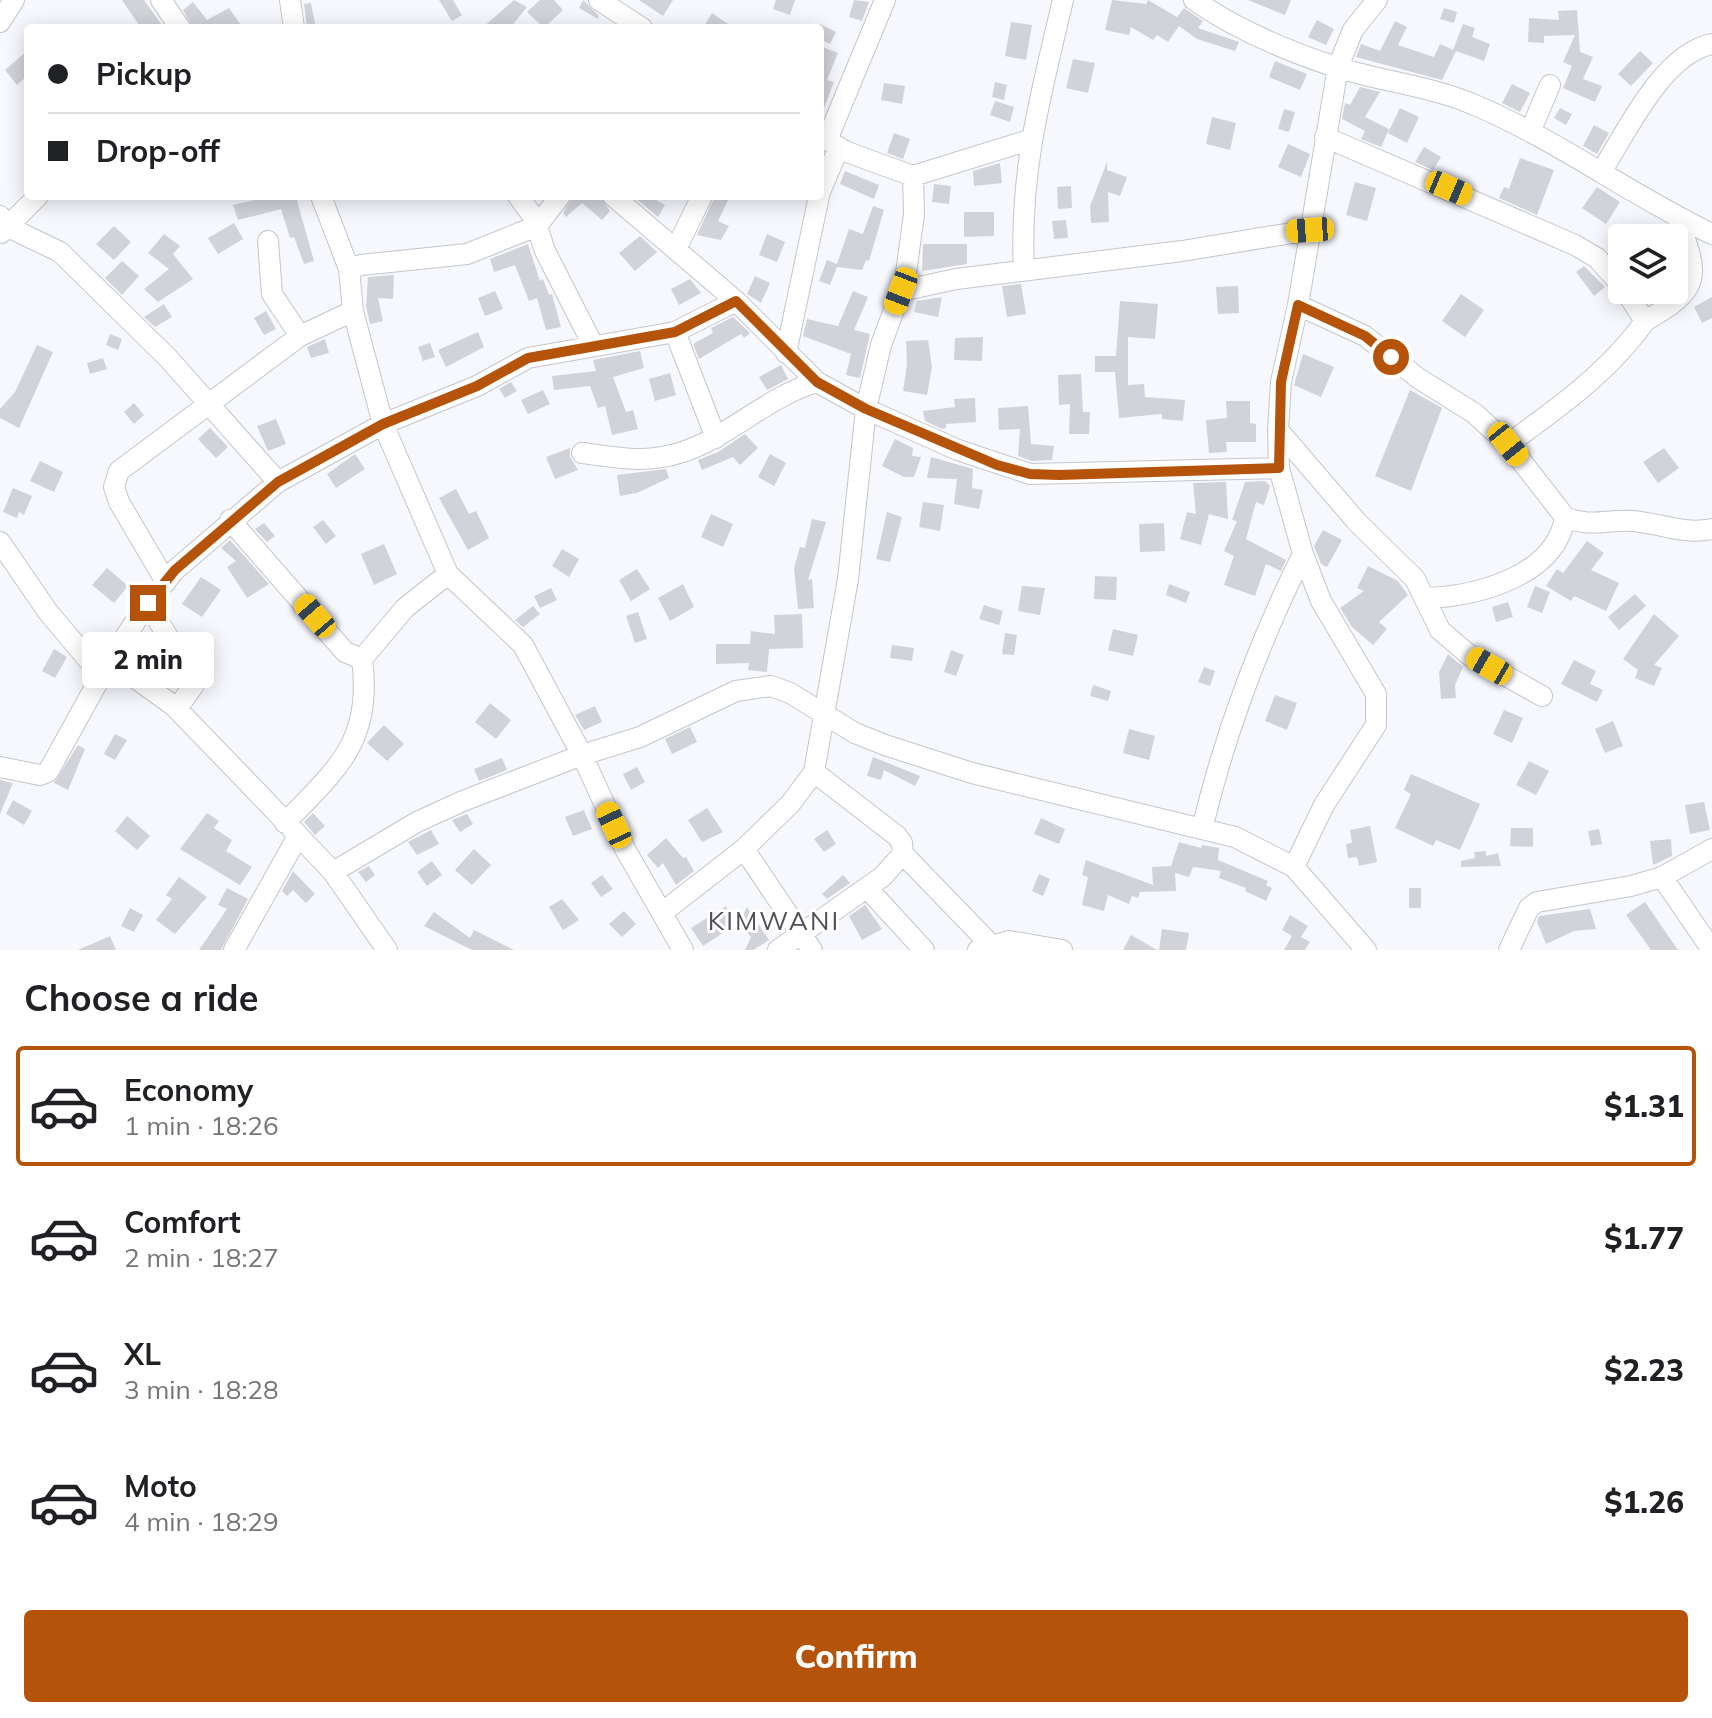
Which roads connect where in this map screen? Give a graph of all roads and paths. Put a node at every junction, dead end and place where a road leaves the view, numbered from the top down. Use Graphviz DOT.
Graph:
graph roads {
  1 [pos="14,0"];
  2 [pos="161,0"];
  3 [pos="290,0"];
  4 [pos="599,0"];
  5 [pos="885,0"];
  6 [pos="1063,0"];
  7 [pos="1194,0"];
  8 [pos="1377,0"];
  9 [pos="622,6"];
  10 [pos="0,22"];
  11 [pos="177,24"];
  12 [pos="293,24"];
  13 [pos="638,24"];
  14 [pos="1712,44"];
  15 [pos="1338,67"];
  16 [pos="1550,85"];
  17 [pos="1530,132"];
  18 [pos="1325,137"];
  19 [pos="1029,140"];
  20 [pos="829,141"];
  21 [pos="824,168"];
  22 [pos="1601,172"];
  23 [pos="913,176"];
  24 [pos="33,200"];
  25 [pos="323,200"];
  26 [pos="521,200"];
  27 [pos="557,200"];
  28 [pos="618,200"];
  29 [pos="700,200"];
  30 [pos="818,200"];
  31 [pos="1677,217"];
  32 [pos="538,224"];
  33 [pos="3,225"];
  34 [pos="1310,230"];
  35 [pos="1712,234"];
  36 [pos="268,241"];
  37 [pos="677,247"];
  38 [pos="349,269"];
  39 [pos="1024,270"];
  40 [pos="1608,270"];
  41 [pos="901,291"];
  42 [pos="736,301"];
  43 [pos="1634,304"];
  44 [pos="1298,305"];
  45 [pos="353,311"];
  46 [pos="1645,321"];
  47 [pos="675,332"];
  48 [pos="300,336"];
  49 [pos="593,345"];
  50 [pos="786,353"];
  51 [pos="817,382"];
  52 [pos="209,405"];
  53 [pos="866,409"];
  54 [pos="383,424"];
  55 [pos="1278,430"];
  56 [pos="716,438"];
  57 [pos="1508,444"];
  58 [pos="582,453"];
  59 [pos="1279,468"];
  60 [pos="278,482"];
  61 [pos="1565,517"];
  62 [pos="230,520"];
  63 [pos="1712,529"];
  64 [pos="0,542"];
  65 [pos="1303,554"];
  66 [pos="448,574"];
  67 [pos="166,582"];
  68 [pos="1427,598"];
  69 [pos="148,603"];
  70 [pos="362,659"];
  71 [pos="106,668"];
  72 [pos="1542,696"];
  73 [pos="177,709"];
  74 [pos="825,715"];
  75 [pos="582,755"];
  76 [pos="0,767"];
  77 [pos="814,772"];
  78 [pos="1202,829"];
  79 [pos="292,830"];
  80 [pos="744,849"];
  81 [pos="1712,849"];
  82 [pos="903,854"];
  83 [pos="1294,867"];
  84 [pos="333,872"];
  85 [pos="1662,877"];
  86 [pos="867,888"];
  87 [pos="663,912"];
  88 [pos="808,942"];
  89 [pos="984,947"];
  90 [pos="234,950"];
  91 [pos="387,950"];
  92 [pos="683,950"];
  93 [pos="778,950"];
  94 [pos="924,950"];
  95 [pos="1062,950"];
  96 [pos="1366,950"];
  97 [pos="1509,950"];
  98 [pos="1712,950"];
  1 -- 10 [label="street"];
  2 -- 11 [label="street"];
  3 -- 12 [label="street"];
  4 -- 9 [label="street"];
  5 -- 20 [label="street"];
  6 -- 19 [label="street"];
  7 -- 15 [label="street"];
  8 -- 15 [label="street"];
  9 -- 13 [label="street"];
  14 -- 22 [label="street"];
  15 -- 17 [label="street"];
  15 -- 18 [label="street"];
  16 -- 17 [label="street"];
  17 -- 22 [label="street"];
  18 -- 34 [label="street"];
  18 -- 40 [label="street"];
  19 -- 23 [label="street"];
  19 -- 39 [label="street"];
  20 -- 21 [label="street"];
  20 -- 23 [label="street"];
  22 -- 31 [label="street"];
  23 -- 41 [label="street"];
  24 -- 33 [label="street"];
  25 -- 38 [label="street"];
  26 -- 32 [label="street"];
  27 -- 32 [label="street"];
  28 -- 37 [label="street"];
  29 -- 37 [label="street"];
  30 -- 50 [label="street"];
  31 -- 35 [label="street"];
  31 -- 46 [label="street"];
  32 -- 38 [label="street"];
  32 -- 49 [label="street"];
  33 -- 52 [label="street"];
  34 -- 39 [label="street"];
  34 -- 44 [label="street"];
  36 -- 48 [label="street"];
  37 -- 42 [label="street"];
  38 -- 45 [label="street"];
  39 -- 41 [label="street"];
  41 -- 53 [label="street"];
  42 -- 47 [label="street"];
  42 -- 50 [label="street"];
  43 -- 46 [label="street"];
  44 -- 55 [label="street"];
  44 -- 57 [label="street"];
  45 -- 48 [label="street"];
  45 -- 54 [label="street"];
  46 -- 57 [label="street"];
  47 -- 49 [label="street"];
  47 -- 56 [label="street"];
  48 -- 52 [label="street"];
  49 -- 54 [label="street"];
  50 -- 51 [label="street"];
  51 -- 53 [label="street"];
  51 -- 56 [label="street"];
  52 -- 60 [label="street"];
  52 -- 67 [label="street"];
  53 -- 59 [label="street"];
  53 -- 74 [label="street"];
  54 -- 60 [label="street"];
  54 -- 66 [label="street"];
  55 -- 59 [label="street"];
  55 -- 68 [label="street"];
  56 -- 58 [label="street"];
  57 -- 61 [label="street"];
  59 -- 65 [label="street"];
  60 -- 62 [label="street"];
  61 -- 63 [label="street"];
  61 -- 68 [label="street"];
  62 -- 67 [label="street"];
  62 -- 70 [label="street"];
  64 -- 71 [label="street"];
  65 -- 78 [label="street"];
  65 -- 83 [label="street"];
  66 -- 70 [label="street"];
  66 -- 75 [label="street"];
  67 -- 69 [label="street"];
  68 -- 72 [label="street"];
  69 -- 71 [label="street"];
  69 -- 73 [label="street"];
  70 -- 79 [label="street"];
  71 -- 73 [label="street"];
  71 -- 76 [label="street"];
  73 -- 79 [label="street"];
  74 -- 75 [label="street"];
  74 -- 77 [label="street"];
  74 -- 78 [label="street"];
  75 -- 84 [label="street"];
  75 -- 87 [label="street"];
  77 -- 80 [label="street"];
  77 -- 82 [label="street"];
  78 -- 83 [label="street"];
  79 -- 84 [label="street"];
  79 -- 90 [label="street"];
  80 -- 87 [label="street"];
  80 -- 88 [label="street"];
  81 -- 85 [label="street"];
  82 -- 86 [label="street"];
  82 -- 89 [label="street"];
  83 -- 96 [label="street"];
  84 -- 91 [label="street"];
  85 -- 97 [label="street"];
  85 -- 98 [label="street"];
  86 -- 88 [label="street"];
  86 -- 94 [label="street"];
  87 -- 92 [label="street"];
  88 -- 93 [label="street"];
  89 -- 95 [label="street"];
}
